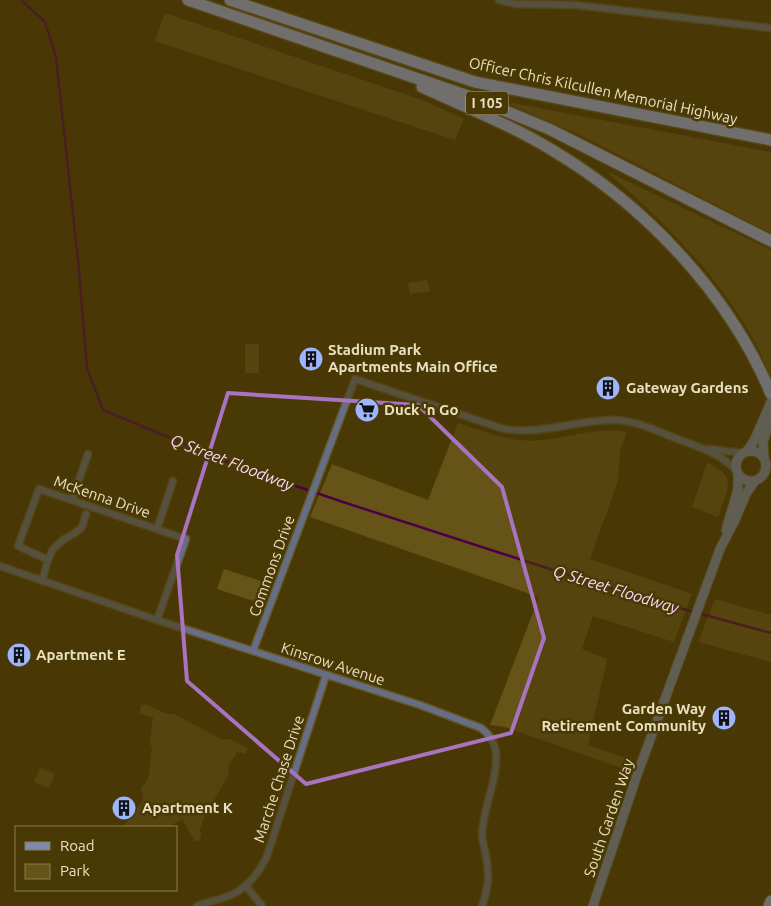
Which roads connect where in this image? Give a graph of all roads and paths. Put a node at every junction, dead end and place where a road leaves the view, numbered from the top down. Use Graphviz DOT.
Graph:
graph roads {
  1 [pos="188,0"];
  2 [pos="230,0"];
  3 [pos="499,0"];
  4 [pos="771,28"];
  5 [pos="365,61"];
  6 [pos="771,140"];
  7 [pos="771,240"];
  8 [pos="771,394"];
  9 [pos="771,402"];
  10 [pos="771,414"];
  11 [pos="703,448"];
  12 [pos="745,452"];
  13 [pos="88,454"];
  14 [pos="764,457"];
  15 [pos="737,472"];
  16 [pos="756,480"];
  17 [pos="173,481"];
  18 [pos="72,500"];
  19 [pos="86,514"];
  20 [pos="157,529"];
  21 [pos="723,542"];
  22 [pos="48,560"];
  23 [pos="0,566"];
  24 [pos="42,581"];
  25 [pos="157,620"];
  26 [pos="253,652"];
  27 [pos="326,675"];
  28 [pos="246,886"];
  29 [pos="771,901"];
  30 [pos="196,906"];
  31 [pos="262,906"];
  32 [pos="482,906"];
  33 [pos="593,906"];
  34 [pos="769,906"];
  1 -- 5 [label="highway, I 105"];
  2 -- 6 [label="highway, Officer Chris Kilcullen Memorial Highway / I 105"];
  3 -- 4 [label="street"];
  5 -- 7 [label="highway, I 105"];
  5 -- 8 [label="highway"];
  9 -- 12 [label="street, South Garden Way"];
  10 -- 14 [label="street"];
  11 -- 12 [label="street, Commons Drive"];
  11 -- 15 [label="street, Commons Drive"];
  11 -- 26 [label="street, Commons Drive"];
  12 -- 14 [label="street"];
  12 -- 15 [label="street, South Garden Way"];
  13 -- 18 [label="street"];
  14 -- 16 [label="street, South Garden Way"];
  15 -- 16 [label="street"];
  15 -- 21 [label="street, South Garden Way"];
  16 -- 21 [label="street, South Garden Way"];
  17 -- 20 [label="street"];
  18 -- 20 [label="street, McKenna Drive"];
  18 -- 22 [label="street, McKenna Drive"];
  19 -- 22 [label="street"];
  20 -- 25 [label="street, McKenna Drive"];
  21 -- 33 [label="street, South Garden Way"];
  22 -- 24 [label="street"];
  23 -- 24 [label="street, Kinsrow Avenue"];
  24 -- 25 [label="street, Kinsrow Avenue"];
  25 -- 26 [label="street, Kinsrow Avenue"];
  26 -- 27 [label="street, Kinsrow Avenue"];
  27 -- 28 [label="street, Marche Chase Drive"];
  27 -- 32 [label="street, Kinsrow Avenue"];
  28 -- 30 [label="street, Marche Chase Drive"];
  28 -- 31 [label="street"];
  29 -- 34 [label="highway"];
}
